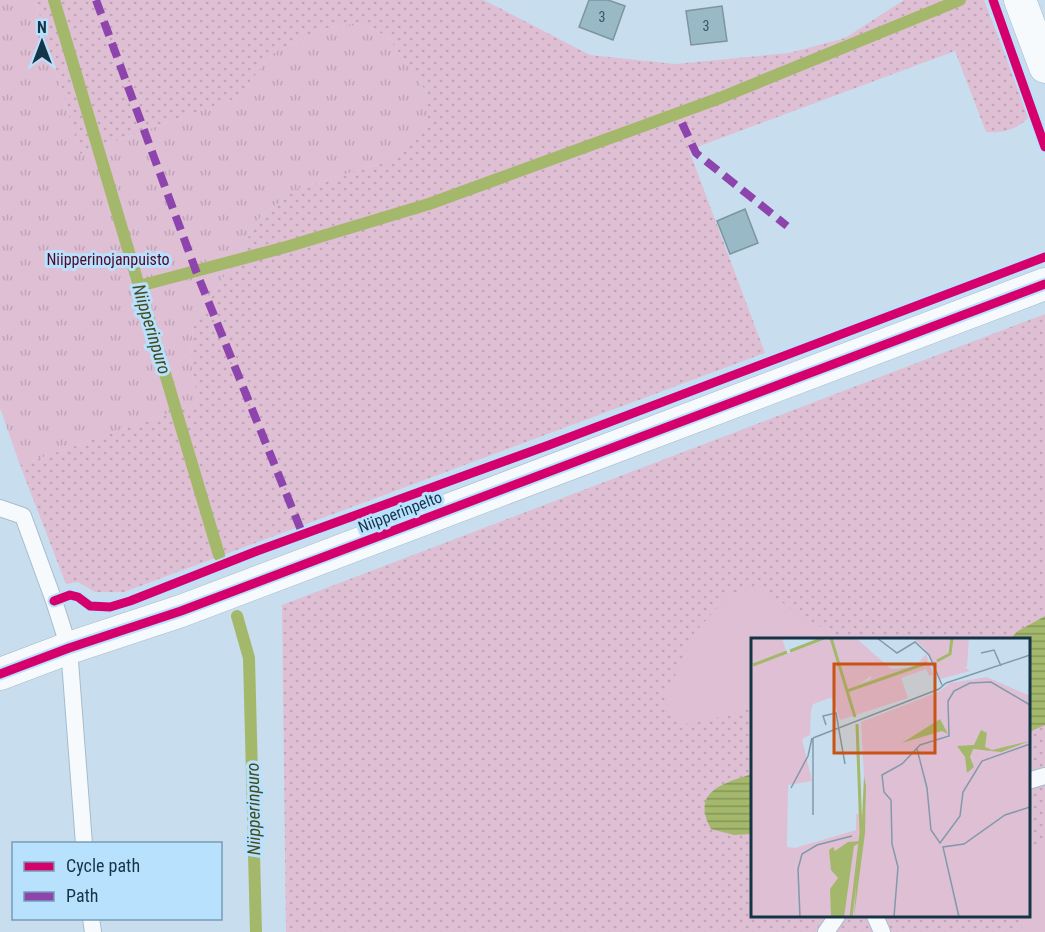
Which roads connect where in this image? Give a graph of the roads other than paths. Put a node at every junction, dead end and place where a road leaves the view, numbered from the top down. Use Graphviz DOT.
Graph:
graph roads {
  1 [pos="1020,0"];
  2 [pos="1045,67"];
  3 [pos="1045,284"];
  4 [pos="0,508"];
  5 [pos="69,648"];
  6 [pos="0,674"];
  7 [pos="1045,776"];
  8 [pos="1030,781"];
  9 [pos="84,842"];
  10 [pos="836,917"];
  11 [pos="876,917"];
  12 [pos="826,932"];
  13 [pos="882,932"];
  1 -- 2 [label="street"];
  3 -- 5 [label="street, Niipperinpelto"];
  4 -- 5 [label="lane"];
  5 -- 6 [label="street, Niipperinpelto"];
  5 -- 9 [label="lane"];
  7 -- 8 [label="lane"];
  10 -- 12 [label="lane"];
  11 -- 13 [label="lane"];
}
